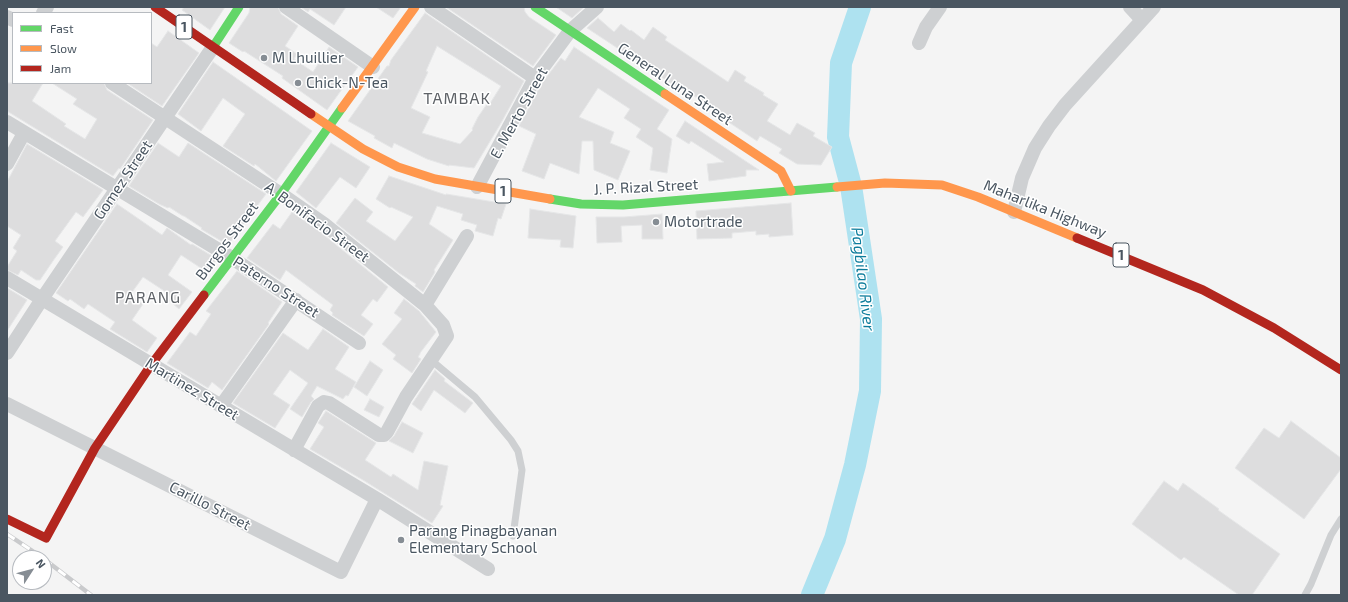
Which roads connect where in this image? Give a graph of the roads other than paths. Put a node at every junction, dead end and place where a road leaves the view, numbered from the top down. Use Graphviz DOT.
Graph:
graph roads {
  1 [pos="155,7"];
  2 [pos="239,7"];
  3 [pos="286,7"];
  4 [pos="415,7"];
  5 [pos="432,7"];
  6 [pos="535,7"];
  7 [pos="597,7"];
  8 [pos="940,7"];
  9 [pos="1130,7"];
  10 [pos="1154,7"];
  11 [pos="1142,20"];
  12 [pos="570,31"];
  13 [pos="919,43"];
  14 [pos="213,47"];
  15 [pos="373,67"];
  16 [pos="536,78"];
  17 [pos="114,84"];
  18 [pos="166,117"];
  19 [pos="7,122"];
  20 [pos="329,127"];
  21 [pos="24,133"];
  22 [pos="7,164"];
  23 [pos="477,187"];
  24 [pos="830,187"];
  25 [pos="117,188"];
  26 [pos="791,191"];
  27 [pos="281,194"];
  28 [pos="1014,212"];
  29 [pos="467,236"];
  30 [pos="232,258"];
  31 [pos="7,278"];
  32 [pos="42,299"];
  33 [pos="296,300"];
  34 [pos="425,305"];
  35 [pos="359,343"];
  36 [pos="7,353"];
  37 [pos="431,360"];
  38 [pos="151,365"];
  39 [pos="1341,370"];
  40 [pos="7,404"];
  41 [pos="221,406"];
  42 [pos="95,448"];
  43 [pos="294,450"];
  44 [pos="377,499"];
  45 [pos="7,518"];
  46 [pos="1341,519"];
  47 [pos="513,536"];
  48 [pos="488,569"];
  49 [pos="1305,595"];
  1 -- 14 [label="main road, J. P. Rizal Street / 1"];
  2 -- 14 [label="main road, Gomez Street"];
  3 -- 15 [label="street"];
  4 -- 15 [label="main road, Burgos Street"];
  5 -- 16 [label="street"];
  6 -- 12 [label="main road, General Luna Street"];
  7 -- 12 [label="street, E. Merto Street"];
  8 -- 13 [label="street"];
  9 -- 11 [label="street"];
  10 -- 11 [label="street"];
  11 -- 28 [label="street"];
  12 -- 16 [label="street, E. Merto Street"];
  12 -- 26 [label="main road, General Luna Street"];
  14 -- 18 [label="street, Gomez Street"];
  14 -- 20 [label="main road, J. P. Rizal Street / 1"];
  15 -- 20 [label="main road, Burgos Street"];
  16 -- 23 [label="street, E. Merto Street"];
  17 -- 18 [label="street, A. Bonifacio Street"];
  18 -- 25 [label="street, Gomez Street"];
  18 -- 27 [label="street, A. Bonifacio Street"];
  19 -- 21 [label="street, Paterno Street"];
  20 -- 23 [label="main road, J. P. Rizal Street / 1"];
  20 -- 27 [label="main road, Burgos Street"];
  21 -- 22 [label="street"];
  21 -- 25 [label="street, Paterno Street"];
  23 -- 26 [label="main road, J. P. Rizal Street / 1"];
  24 -- 26 [label="main road, J. P. Rizal Street / 1"];
  24 -- 28 [label="main road, Maharlika Highway / 1"];
  25 -- 30 [label="street, Paterno Street"];
  25 -- 32 [label="street, Gomez Street"];
  27 -- 30 [label="main road, Burgos Street"];
  27 -- 34 [label="street, A. Bonifacio Street"];
  28 -- 39 [label="main road, Maharlika Highway / 1"];
  29 -- 34 [label="street"];
  30 -- 33 [label="street, Paterno Street"];
  30 -- 38 [label="main road, Burgos Street"];
  31 -- 32 [label="street, Martinez Street"];
  32 -- 36 [label="street, Gomez Street"];
  32 -- 38 [label="street, Martinez Street"];
  33 -- 35 [label="street, Paterno Street"];
  33 -- 41 [label="street"];
  34 -- 37 [label="street, A. Bonifacio Street"];
  37 -- 43 [label="street, A. Bonifacio Street"];
  37 -- 47 [label="lane"];
  38 -- 41 [label="street, Martinez Street"];
  38 -- 42 [label="main road, Burgos Street"];
  40 -- 42 [label="street, Carillo Street"];
  41 -- 43 [label="street, Martinez Street"];
  42 -- 44 [label="street, Carillo Street"];
  42 -- 45 [label="main road, Burgos Street"];
  43 -- 44 [label="street, Martinez Street"];
  44 -- 48 [label="street, Martinez Street"];
  46 -- 49 [label="lane"];
}
